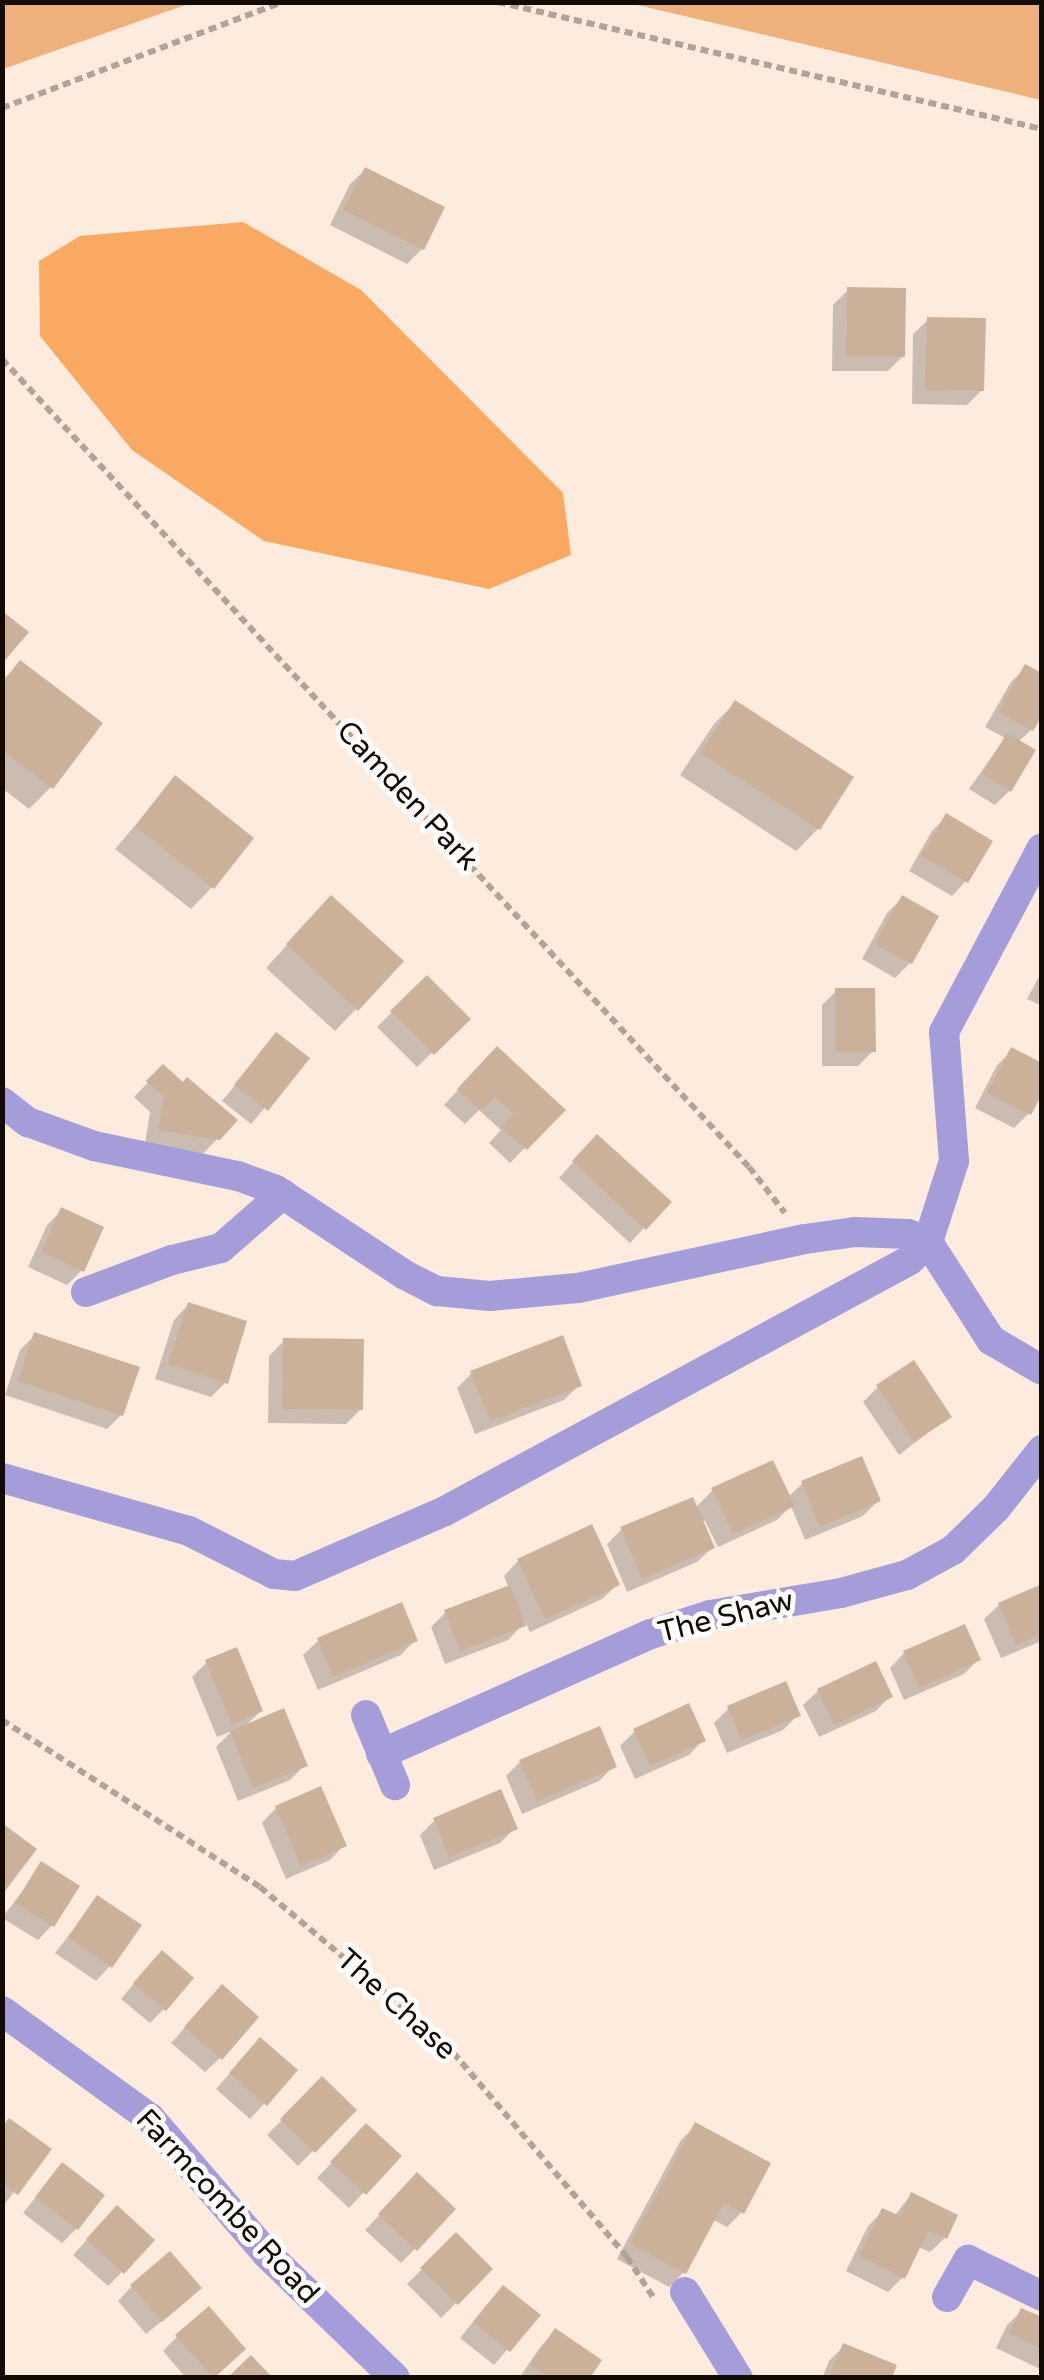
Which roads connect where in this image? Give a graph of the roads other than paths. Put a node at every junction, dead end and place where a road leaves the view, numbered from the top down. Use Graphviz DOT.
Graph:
graph roads {
  1 [pos="1042,848"];
  2 [pos="1034,884"];
  3 [pos="2,1102"];
  4 [pos="283,1194"];
  5 [pos="928,1242"];
  6 [pos="86,1292"];
  7 [pos="1042,1370"];
  8 [pos="1042,1450"];
  9 [pos="2,1478"];
  10 [pos="366,1715"];
  11 [pos="381,1754"];
  12 [pos="395,1785"];
  13 [pos="2,2010"];
  14 [pos="1042,2296"];
  15 [pos="671,2297"];
  16 [pos="947,2297"];
  17 [pos="395,2378"];
  18 [pos="738,2378"];
  1 -- 2 [label="street"];
  2 -- 5 [label="street"];
  3 -- 4 [label="street"];
  4 -- 5 [label="street"];
  4 -- 6 [label="street"];
  5 -- 7 [label="street"];
  5 -- 9 [label="street"];
  8 -- 11 [label="street, The Shaw"];
  10 -- 11 [label="street"];
  11 -- 12 [label="street"];
  13 -- 17 [label="street, Farmcombe Road"];
  14 -- 16 [label="street"];
  15 -- 18 [label="street"];
}
